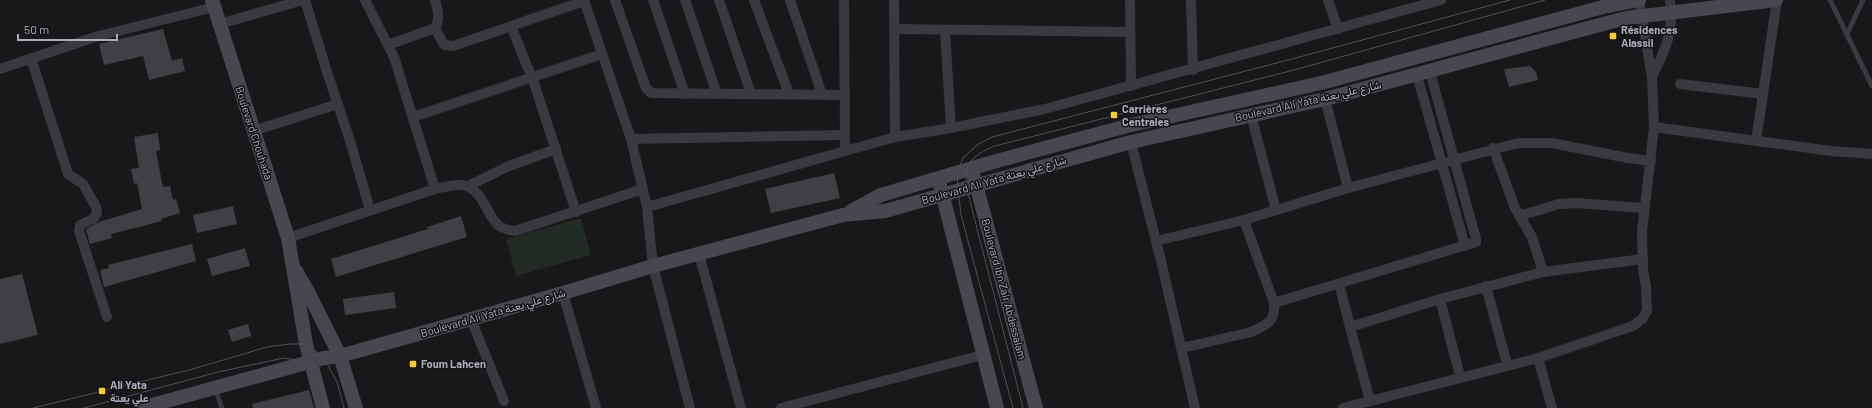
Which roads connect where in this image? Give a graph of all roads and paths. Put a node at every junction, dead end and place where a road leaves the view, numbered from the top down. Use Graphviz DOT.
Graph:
graph roads {
  1 [pos="304,0"];
  2 [pos="365,0"];
  3 [pos="435,0"];
  4 [pos="615,0"];
  5 [pos="653,0"];
  6 [pos="685,0"];
  7 [pos="719,0"];
  8 [pos="754,0"];
  9 [pos="790,0"];
  10 [pos="844,0"];
  11 [pos="894,0"];
  12 [pos="1130,0"];
  13 [pos="1191,0"];
  14 [pos="1328,0"];
  15 [pos="1442,0"];
  16 [pos="1639,0"];
  17 [pos="1776,0"];
  18 [pos="1830,0"];
  19 [pos="1863,0"];
  20 [pos="584,1"];
  21 [pos="213,3"];
  22 [pos="1671,7"];
  23 [pos="1641,16"];
  24 [pos="219,24"];
  25 [pos="511,26"];
  26 [pos="435,28"];
  27 [pos="1338,29"];
  28 [pos="894,30"];
  29 [pos="945,31"];
  30 [pos="1130,32"];
  31 [pos="1846,34"];
  32 [pos="388,45"];
  33 [pos="602,54"];
  34 [pos="31,58"];
  35 [pos="0,69"];
  36 [pos="1193,70"];
  37 [pos="1423,73"];
  38 [pos="532,77"];
  39 [pos="1652,77"];
  40 [pos="1680,84"];
  41 [pos="1131,86"];
  42 [pos="1872,86"];
  43 [pos="685,94"];
  44 [pos="717,94"];
  45 [pos="751,94"];
  46 [pos="789,94"];
  47 [pos="822,94"];
  48 [pos="1764,94"];
  49 [pos="845,95"];
  50 [pos="1325,99"];
  51 [pos="338,104"];
  52 [pos="1251,116"];
  53 [pos="413,117"];
  54 [pos="1654,127"];
  55 [pos="951,128"];
  56 [pos="253,131"];
  57 [pos="845,135"];
  58 [pos="895,137"];
  59 [pos="631,139"];
  60 [pos="1756,140"];
  61 [pos="1131,142"];
  62 [pos="1493,148"];
  63 [pos="556,149"];
  64 [pos="845,150"];
  65 [pos="1872,154"];
  66 [pos="1453,159"];
  67 [pos="1651,161"];
  68 [pos="1442,162"];
  69 [pos="973,169"];
  70 [pos="938,179"];
  71 [pos="976,184"];
  72 [pos="468,186"];
  73 [pos="1348,188"];
  74 [pos="435,189"];
  75 [pos="643,189"];
  76 [pos="942,194"];
  77 [pos="647,207"];
  78 [pos="1644,208"];
  79 [pos="370,210"];
  80 [pos="1276,210"];
  81 [pos="576,212"];
  82 [pos="843,215"];
  83 [pos="1519,216"];
  84 [pos="1244,220"];
  85 [pos="288,238"];
  86 [pos="1156,241"];
  87 [pos="1465,246"];
  88 [pos="699,254"];
  89 [pos="1643,259"];
  90 [pos="653,266"];
  91 [pos="294,267"];
  92 [pos="1542,272"];
  93 [pos="1339,283"];
  94 [pos="1486,286"];
  95 [pos="563,294"];
  96 [pos="1440,299"];
  97 [pos="1274,303"];
  98 [pos="107,317"];
  99 [pos="471,319"];
  100 [pos="1350,327"];
  101 [pos="1182,348"];
  102 [pos="982,355"];
  103 [pos="340,356"];
  104 [pos="1538,358"];
  105 [pos="311,363"];
  106 [pos="1507,364"];
  107 [pos="1460,376"];
  108 [pos="215,388"];
  109 [pos="504,401"];
  110 [pos="1370,401"];
  111 [pos="141,408"];
  112 [pos="222,408"];
  113 [pos="323,408"];
  114 [pos="356,408"];
  115 [pos="596,408"];
  116 [pos="690,408"];
  117 [pos="740,408"];
  118 [pos="781,408"];
  119 [pos="997,408"];
  120 [pos="1036,408"];
  121 [pos="1195,408"];
  122 [pos="1343,408"];
  123 [pos="1552,408"];
  1 -- 24 [label="street"];
  1 -- 51 [label="street"];
  2 -- 32 [label="street"];
  3 -- 26 [label="street"];
  4 -- 43 [label="street"];
  5 -- 43 [label="street"];
  6 -- 44 [label="street"];
  7 -- 45 [label="street"];
  8 -- 46 [label="street"];
  9 -- 47 [label="street"];
  10 -- 49 [label="street"];
  11 -- 28 [label="street"];
  12 -- 30 [label="street"];
  13 -- 36 [label="street"];
  14 -- 27 [label="street"];
  15 -- 27 [label="street"];
  16 -- 23 [label="street"];
  16 -- 69 [label="main road, Boulevard Ali Yata شارع علي يعتة"];
  17 -- 22 [label="main road, Boulevard Ali Yata شارع علي يعتة"];
  17 -- 48 [label="street"];
  18 -- 31 [label="lane"];
  19 -- 31 [label="lane"];
  20 -- 25 [label="street"];
  20 -- 33 [label="street"];
  21 -- 24 [label="main road, Boulevard Chouhada"];
  21 -- 34 [label="street"];
  22 -- 23 [label="main road, Boulevard Ali Yata شارع علي يعتة"];
  22 -- 39 [label="street"];
  23 -- 37 [label="main road, Boulevard Ali Yata شارع علي يعتة"];
  23 -- 39 [label="street"];
  24 -- 56 [label="main road, Boulevard Chouhada"];
  25 -- 26 [label="street"];
  25 -- 38 [label="street"];
  26 -- 32 [label="street"];
  27 -- 36 [label="street"];
  28 -- 29 [label="street"];
  28 -- 58 [label="street"];
  29 -- 30 [label="street"];
  29 -- 55 [label="street"];
  30 -- 41 [label="street"];
  31 -- 42 [label="lane"];
  32 -- 53 [label="street"];
  33 -- 38 [label="street"];
  33 -- 59 [label="street"];
  34 -- 35 [label="street"];
  34 -- 98 [label="street"];
  36 -- 41 [label="street"];
  37 -- 50 [label="main road, Boulevard Ali Yata شارع علي يعتة"];
  37 -- 66 [label="street"];
  37 -- 68 [label="street"];
  38 -- 53 [label="street"];
  38 -- 63 [label="street"];
  39 -- 54 [label="street"];
  40 -- 48 [label="street"];
  41 -- 55 [label="street"];
  43 -- 44 [label="street"];
  44 -- 45 [label="street"];
  45 -- 46 [label="street"];
  46 -- 47 [label="street"];
  47 -- 49 [label="street"];
  48 -- 60 [label="street"];
  49 -- 57 [label="street"];
  50 -- 52 [label="main road, Boulevard Ali Yata شارع علي يعتة"];
  50 -- 73 [label="street"];
  51 -- 56 [label="street"];
  51 -- 79 [label="street"];
  52 -- 61 [label="main road, Boulevard Ali Yata شارع علي يعتة"];
  52 -- 80 [label="street"];
  53 -- 74 [label="street"];
  54 -- 60 [label="street"];
  54 -- 67 [label="street"];
  55 -- 58 [label="street"];
  56 -- 85 [label="main road, Boulevard Chouhada"];
  57 -- 59 [label="street"];
  57 -- 64 [label="street"];
  58 -- 64 [label="street"];
  59 -- 75 [label="street"];
  60 -- 65 [label="street"];
  61 -- 71 [label="main road, Boulevard Ali Yata شارع علي يعتة"];
  61 -- 86 [label="street"];
  62 -- 66 [label="street"];
  62 -- 67 [label="street"];
  62 -- 83 [label="street"];
  63 -- 72 [label="street"];
  63 -- 81 [label="street"];
  64 -- 77 [label="street"];
  66 -- 68 [label="street"];
  66 -- 87 [label="street"];
  67 -- 78 [label="street"];
  68 -- 73 [label="street"];
  68 -- 87 [label="street"];
  69 -- 70 [label="main road, Boulevard Ali Yata شارع علي يعتة"];
  69 -- 71 [label="main road, Boulevard Ibn Zair Abdessalam"];
  70 -- 76 [label="main road"];
  70 -- 82 [label="main road, Boulevard Ali Yata شارع علي يعتة"];
  71 -- 76 [label="main road, Boulevard Ali Yata شارع علي يعتة"];
  71 -- 120 [label="main road, Boulevard Ibn Zair Abdessalam"];
  72 -- 74 [label="street"];
  72 -- 81 [label="street"];
  73 -- 80 [label="street"];
  74 -- 79 [label="street"];
  75 -- 77 [label="street"];
  75 -- 81 [label="street"];
  76 -- 82 [label="main road, Boulevard Ali Yata شارع علي يعتة"];
  76 -- 102 [label="main road"];
  77 -- 90 [label="street"];
  78 -- 83 [label="street"];
  78 -- 89 [label="street"];
  79 -- 85 [label="street"];
  80 -- 84 [label="street"];
  82 -- 88 [label="main road, Boulevard Ali Yata شارع علي يعتة"];
  83 -- 92 [label="street"];
  84 -- 86 [label="street"];
  84 -- 97 [label="street"];
  85 -- 91 [label="main road, Boulevard Chouhada"];
  86 -- 101 [label="street"];
  87 -- 93 [label="street"];
  88 -- 90 [label="main road, Boulevard Ali Yata شارع علي يعتة"];
  88 -- 117 [label="street"];
  89 -- 92 [label="street"];
  89 -- 104 [label="street"];
  90 -- 95 [label="main road, Boulevard Ali Yata شارع علي يعتة"];
  90 -- 116 [label="street"];
  91 -- 103 [label="main road, Boulevard Chouhada"];
  91 -- 105 [label="main road, Boulevard Chouhada"];
  92 -- 94 [label="street"];
  93 -- 97 [label="street"];
  93 -- 100 [label="street"];
  94 -- 96 [label="street"];
  94 -- 106 [label="street"];
  95 -- 99 [label="main road, Boulevard Ali Yata شارع علي يعتة"];
  95 -- 115 [label="street"];
  96 -- 100 [label="street"];
  96 -- 107 [label="street"];
  97 -- 101 [label="street"];
  99 -- 103 [label="main road, Boulevard Ali Yata شارع علي يعتة"];
  99 -- 109 [label="street"];
  100 -- 110 [label="street"];
  101 -- 121 [label="street"];
  102 -- 118 [label="street"];
  102 -- 119 [label="main road"];
  103 -- 105 [label="main road, Boulevard Ali Yata شارع علي يعتة"];
  103 -- 114 [label="main road, Boulevard Chouhada"];
  104 -- 106 [label="street"];
  104 -- 123 [label="street"];
  105 -- 108 [label="main road, Boulevard Ali Yata شارع علي يعتة"];
  105 -- 113 [label="main road, Boulevard Chouhada"];
  106 -- 107 [label="street"];
  107 -- 110 [label="street"];
  108 -- 111 [label="main road, Boulevard Ali Yata شارع علي يعتة"];
  108 -- 112 [label="lane"];
  110 -- 122 [label="street"];
}
